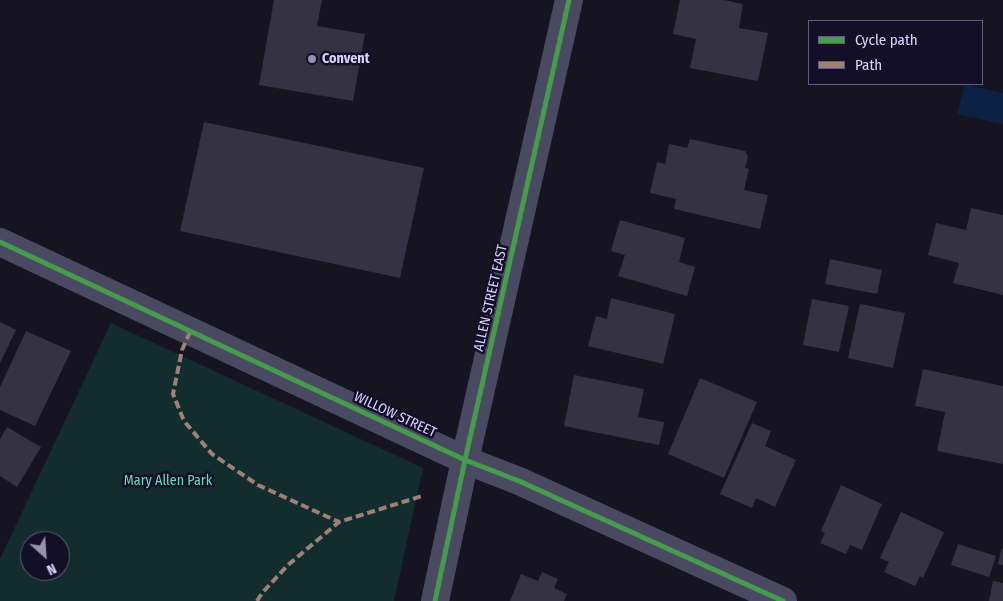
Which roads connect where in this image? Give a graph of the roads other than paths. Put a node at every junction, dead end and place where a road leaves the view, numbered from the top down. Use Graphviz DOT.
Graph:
graph roads {
  1 [pos="569,0"];
  2 [pos="0,242"];
  3 [pos="465,460"];
  4 [pos="435,601"];
  5 [pos="783,601"];
  1 -- 3 [label="street, ALLEN STREET EAST"];
  2 -- 3 [label="street, WILLOW STREET"];
  3 -- 4 [label="street, ALLEN STREET EAST"];
  3 -- 5 [label="street, WILLOW STREET"];
}
